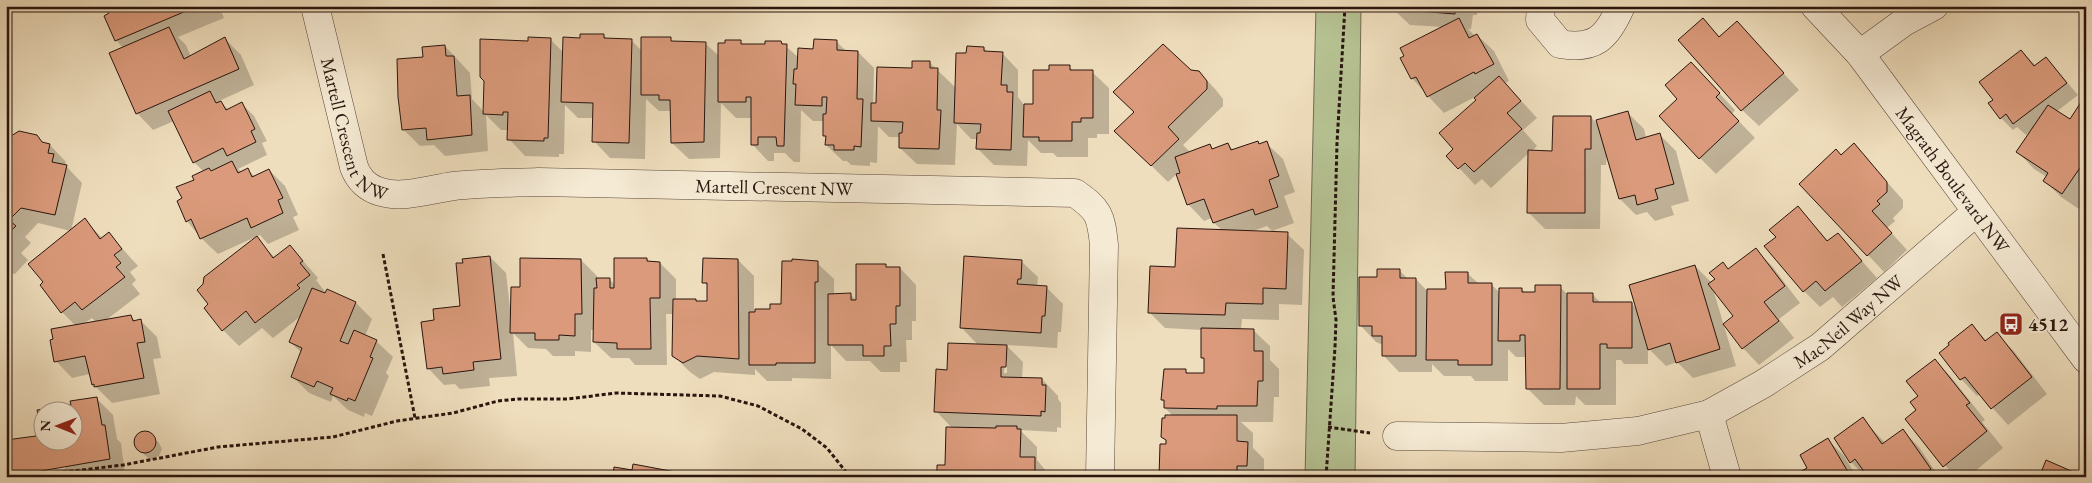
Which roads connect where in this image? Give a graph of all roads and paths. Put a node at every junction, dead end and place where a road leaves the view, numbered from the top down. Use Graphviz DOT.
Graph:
graph roads {
  1 [pos="315,6"];
  2 [pos="1344,6"];
  3 [pos="1541,6"];
  4 [pos="1621,6"];
  5 [pos="1815,6"];
  6 [pos="1934,6"];
  7 [pos="1860,54"];
  8 [pos="1976,212"];
  9 [pos="383,254"];
  10 [pos="2086,359"];
  11 [pos="1709,414"];
  12 [pos="415,418"];
  13 [pos="1328,427"];
  14 [pos="1397,436"];
  15 [pos="24,477"];
  16 [pos="850,477"];
  17 [pos="1100,477"];
  18 [pos="1326,477"];
  19 [pos="1727,477"];
  1 -- 17 [label="street, Martell Crescent NW"];
  2 -- 13 [label="path"];
  3 -- 4 [label="street"];
  5 -- 7 [label="street, Magrath Boulevard NW"];
  6 -- 7 [label="street"];
  7 -- 8 [label="street, Magrath Boulevard NW"];
  8 -- 10 [label="street, Magrath Boulevard NW"];
  8 -- 11 [label="street, MacNeil Way NW"];
  9 -- 12 [label="path"];
  11 -- 14 [label="street, MacNeil Way NW"];
  11 -- 19 [label="street"];
  12 -- 15 [label="path"];
  12 -- 16 [label="path"];
  13 -- 14 [label="path"];
  13 -- 18 [label="path"];
}
